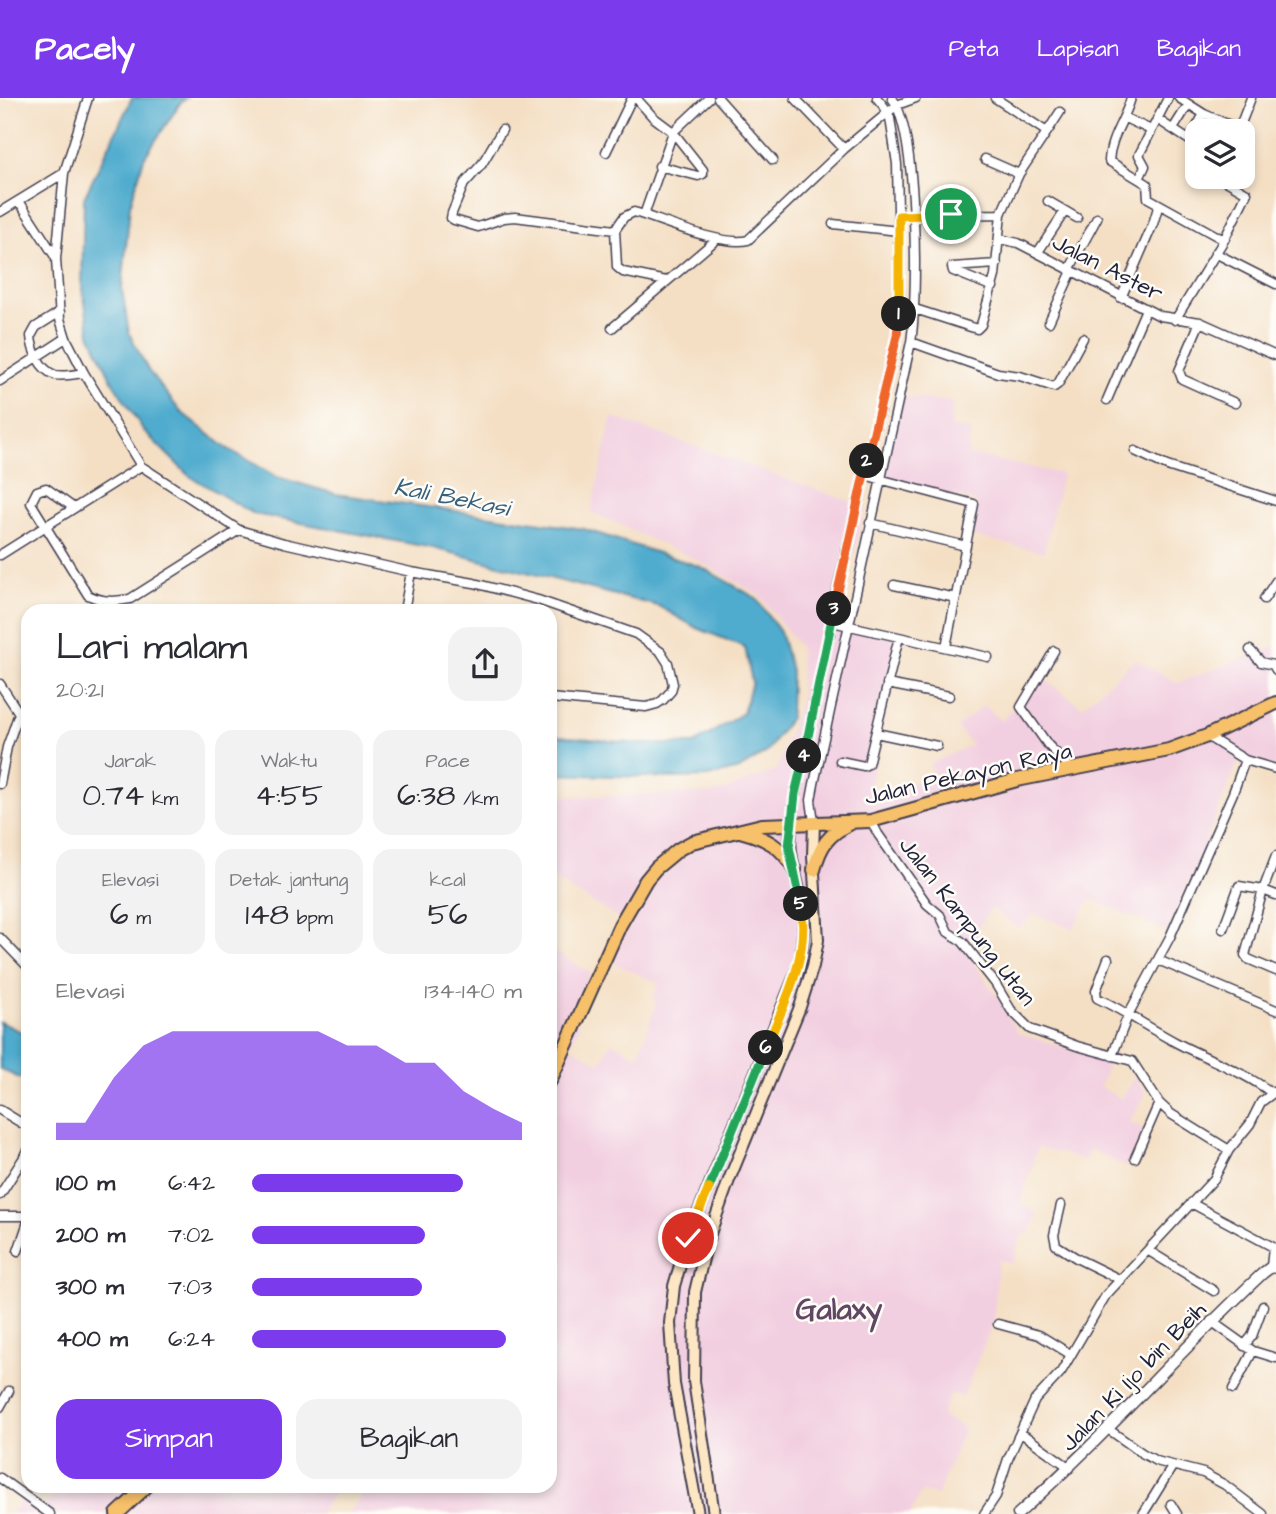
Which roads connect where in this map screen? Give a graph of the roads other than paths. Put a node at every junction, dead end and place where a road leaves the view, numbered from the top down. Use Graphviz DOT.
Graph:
graph roads {
  1 [pos="88,98"];
  2 [pos="709,98"];
  3 [pos="718,98"];
  4 [pos="795,98"];
  5 [pos="877,98"];
  6 [pos="916,98"];
  7 [pos="995,98"];
  8 [pos="1131,98"];
  9 [pos="1168,98"];
  10 [pos="1179,98"];
  11 [pos="1251,98"];
  12 [pos="633,99"];
  13 [pos="895,102"];
  14 [pos="1188,105"];
  15 [pos="1060,112"];
  16 [pos="888,113"];
  17 [pos="1204,114"];
  18 [pos="1125,118"];
  19 [pos="1157,119"];
  20 [pos="1202,119"];
  21 [pos="1215,119"];
  22 [pos="1243,119"];
  23 [pos="1173,129"];
  24 [pos="502,130"];
  25 [pos="1152,130"];
  26 [pos="673,132"];
  27 [pos="1047,132"];
  28 [pos="1185,137"];
  29 [pos="844,149"];
  30 [pos="606,152"];
  31 [pos="985,159"];
  32 [pos="773,160"];
  33 [pos="659,166"];
  34 [pos="64,173"];
  35 [pos="1019,174"];
  36 [pos="1139,179"];
  37 [pos="1240,189"];
  38 [pos="19,201"];
  39 [pos="1048,201"];
  40 [pos="1159,204"];
  41 [pos="1065,211"];
  42 [pos="0,212"];
  43 [pos="644,215"];
  44 [pos="912,215"];
  45 [pos="1001,215"];
  46 [pos="899,216"];
  47 [pos="1077,218"];
  48 [pos="1097,218"];
  49 [pos="833,224"];
  50 [pos="615,230"];
  51 [pos="900,231"];
  52 [pos="717,239"];
  53 [pos="1000,239"];
  54 [pos="1224,240"];
  55 [pos="1038,253"];
  56 [pos="1215,253"];
  57 [pos="56,259"];
  58 [pos="997,264"];
  59 [pos="915,265"];
  60 [pos="900,266"];
  61 [pos="1071,271"];
  62 [pos="666,281"];
  63 [pos="1276,284"];
  64 [pos="993,287"];
  65 [pos="1121,298"];
  66 [pos="915,309"];
  67 [pos="1146,309"];
  68 [pos="60,312"];
  69 [pos="1175,320"];
  70 [pos="1049,322"];
  71 [pos="1200,322"];
  72 [pos="612,328"];
  73 [pos="66,338"];
  74 [pos="1083,338"];
  75 [pos="911,342"];
  76 [pos="1276,356"];
  77 [pos="36,358"];
  78 [pos="85,373"];
  79 [pos="0,382"];
  80 [pos="1107,400"];
  81 [pos="1235,403"];
  82 [pos="879,415"];
  83 [pos="894,419"];
  84 [pos="1135,451"];
  85 [pos="141,466"];
  86 [pos="864,475"];
  87 [pos="880,480"];
  88 [pos="1276,501"];
  89 [pos="74,508"];
  90 [pos="870,523"];
  91 [pos="45,527"];
  92 [pos="239,530"];
  93 [pos="966,546"];
  94 [pos="0,555"];
  95 [pos="411,572"];
  96 [pos="1276,581"];
  97 [pos="894,585"];
  98 [pos="956,598"];
  99 [pos="1264,599"];
  100 [pos="405,604"];
  101 [pos="550,604"];
  102 [pos="557,607"];
  103 [pos="832,622"];
  104 [pos="848,626"];
  105 [pos="899,637"];
  106 [pos="946,647"];
  107 [pos="1250,650"];
  108 [pos="1055,651"];
  109 [pos="988,657"];
  110 [pos="1276,670"];
  111 [pos="0,684"];
  112 [pos="887,684"];
  113 [pos="949,696"];
  114 [pos="557,699"];
  115 [pos="1276,703"];
  116 [pos="21,711"];
  117 [pos="21,718"];
  118 [pos="812,718"];
  119 [pos="828,723"];
  120 [pos="876,733"];
  121 [pos="1207,736"];
  122 [pos="937,746"];
  123 [pos="1245,760"];
  124 [pos="840,761"];
  125 [pos="1072,769"];
  126 [pos="1276,769"];
  127 [pos="799,782"];
  128 [pos="0,784"];
  129 [pos="814,784"];
  130 [pos="854,821"];
  131 [pos="871,821"];
  132 [pos="814,822"];
  133 [pos="792,823"];
  134 [pos="738,831"];
  135 [pos="813,856"];
  136 [pos="1276,856"];
  137 [pos="793,864"];
  138 [pos="814,870"];
  139 [pos="1263,890"];
  140 [pos="1276,894"];
  141 [pos="1223,929"];
  142 [pos="0,939"];
  143 [pos="1108,958"];
  144 [pos="21,960"];
  145 [pos="1158,960"];
  146 [pos="1276,971"];
  147 [pos="786,1001"];
  148 [pos="800,1007"];
  149 [pos="1276,1010"];
  150 [pos="1129,1013"];
  151 [pos="1112,1056"];
  152 [pos="557,1065"];
  153 [pos="1274,1092"];
  154 [pos="1159,1103"];
  155 [pos="3,1112"];
  156 [pos="0,1122"];
  157 [pos="21,1123"];
  158 [pos="1229,1150"];
  159 [pos="1135,1158"];
  160 [pos="21,1163"];
  161 [pos="0,1195"];
  162 [pos="1191,1203"];
  163 [pos="1061,1205"];
  164 [pos="0,1216"];
  165 [pos="21,1216"];
  166 [pos="21,1242"];
  167 [pos="18,1251"];
  168 [pos="1149,1251"];
  169 [pos="1274,1268"];
  170 [pos="1121,1280"];
  171 [pos="1214,1291"];
  172 [pos="1263,1306"];
  173 [pos="1211,1321"];
  174 [pos="998,1324"];
  175 [pos="1244,1346"];
  176 [pos="1253,1351"];
  177 [pos="1070,1354"];
  178 [pos="1276,1358"];
  179 [pos="1233,1389"];
  180 [pos="9,1391"];
  181 [pos="0,1407"];
  182 [pos="1108,1429"];
  183 [pos="1021,1433"];
  184 [pos="1172,1467"];
  185 [pos="1070,1468"];
  186 [pos="0,1478"];
  187 [pos="140,1493"];
  188 [pos="1171,1504"];
  189 [pos="713,1510"];
  190 [pos="697,1512"];
  191 [pos="50,1514"];
  192 [pos="117,1514"];
  193 [pos="984,1514"];
  194 [pos="1018,1514"];
  195 [pos="1143,1514"];
  196 [pos="1177,1514"];
  197 [pos="1263,1514"];
  1 -- 34 [label="street"];
  2 -- 26 [label="street"];
  3 -- 32 [label="street"];
  4 -- 29 [label="street"];
  5 -- 16 [label="street"];
  6 -- 13 [label="street"];
  7 -- 27 [label="street"];
  8 -- 18 [label="street"];
  9 -- 19 [label="street"];
  10 -- 14 [label="street"];
  11 -- 22 [label="street"];
  12 -- 26 [label="street"];
  12 -- 30 [label="street"];
  13 -- 16 [label="street"];
  13 -- 44 [label="street"];
  14 -- 17 [label="street"];
  14 -- 23 [label="street"];
  15 -- 27 [label="street"];
  16 -- 29 [label="street"];
  16 -- 46 [label="street"];
  17 -- 20 [label="street"];
  17 -- 21 [label="street"];
  18 -- 25 [label="street"];
  18 -- 36 [label="street"];
  19 -- 23 [label="street"];
  19 -- 25 [label="street"];
  23 -- 28 [label="street"];
  24 -- 50 [label="street"];
  25 -- 36 [label="street"];
  26 -- 33 [label="street"];
  26 -- 33 [label="street"];
  27 -- 35 [label="street"];
  29 -- 52 [label="street"];
  31 -- 35 [label="street"];
  33 -- 43 [label="street"];
  34 -- 38 [label="street"];
  34 -- 57 [label="street"];
  35 -- 45 [label="street"];
  36 -- 40 [label="street"];
  37 -- 54 [label="street"];
  38 -- 42 [label="street"];
  38 -- 57 [label="street"];
  39 -- 41 [label="street"];
  40 -- 54 [label="street"];
  40 -- 65 [label="street"];
  41 -- 47 [label="street"];
  41 -- 55 [label="street"];
  43 -- 50 [label="street"];
  43 -- 52 [label="street"];
  44 -- 45 [label="street"];
  44 -- 46 [label="street"];
  44 -- 59 [label="street"];
  45 -- 53 [label="street"];
  46 -- 51 [label="street"];
  48 -- 61 [label="street"];
  49 -- 51 [label="street"];
  50 -- 62 [label="street"];
  51 -- 60 [label="street"];
  52 -- 62 [label="street"];
  53 -- 55 [label="street, Jalan Aster"];
  53 -- 58 [label="street"];
  54 -- 56 [label="street"];
  55 -- 61 [label="street, Jalan Aster"];
  56 -- 63 [label="street"];
  56 -- 69 [label="street"];
  57 -- 68 [label="street"];
  58 -- 64 [label="street"];
  58 -- 64 [label="street"];
  59 -- 60 [label="street"];
  59 -- 66 [label="street"];
  60 -- 82 [label="street"];
  61 -- 65 [label="street, Jalan Aster"];
  61 -- 70 [label="street"];
  62 -- 72 [label="street"];
  64 -- 66 [label="street"];
  65 -- 67 [label="street, Jalan Aster"];
  66 -- 75 [label="street"];
  67 -- 69 [label="street, Jalan Aster"];
  67 -- 80 [label="street"];
  68 -- 73 [label="street"];
  68 -- 77 [label="street"];
  69 -- 71 [label="street, Jalan Aster"];
  71 -- 76 [label="street, Jalan Aster"];
  71 -- 81 [label="street"];
  73 -- 77 [label="street"];
  73 -- 78 [label="street"];
  74 -- 75 [label="street"];
  75 -- 83 [label="street"];
  77 -- 78 [label="street"];
  77 -- 79 [label="street"];
  78 -- 85 [label="street"];
  82 -- 83 [label="street"];
  82 -- 86 [label="street"];
  83 -- 87 [label="street"];
  84 -- 88 [label="street"];
  85 -- 89 [label="street"];
  85 -- 92 [label="street"];
  86 -- 87 [label="street"];
  86 -- 103 [label="street"];
  87 -- 90 [label="street"];
  87 -- 93 [label="street"];
  89 -- 91 [label="street"];
  89 -- 91 [label="street"];
  90 -- 93 [label="street"];
  90 -- 104 [label="street"];
  91 -- 92 [label="street"];
  91 -- 94 [label="street"];
  92 -- 95 [label="street"];
  93 -- 98 [label="street"];
  95 -- 100 [label="street"];
  95 -- 101 [label="street"];
  96 -- 99 [label="street"];
  97 -- 98 [label="street"];
  98 -- 106 [label="street"];
  102 -- 114 [label="street"];
  103 -- 104 [label="street"];
  103 -- 118 [label="street"];
  104 -- 105 [label="street"];
  104 -- 119 [label="street"];
  105 -- 106 [label="street"];
  105 -- 112 [label="street"];
  106 -- 109 [label="street"];
  107 -- 110 [label="street"];
  108 -- 125 [label="street"];
  111 -- 116 [label="street"];
  112 -- 113 [label="street"];
  112 -- 120 [label="street"];
  115 -- 121 [label="main road, Jalan Pekayon Raya"];
  117 -- 128 [label="street"];
  118 -- 119 [label="street"];
  118 -- 127 [label="street"];
  119 -- 129 [label="street"];
  120 -- 122 [label="street"];
  120 -- 124 [label="street"];
  121 -- 123 [label="street"];
  121 -- 125 [label="main road, Jalan Pekayon Raya"];
  123 -- 126 [label="street"];
  123 -- 145 [label="street"];
  125 -- 131 [label="main road, Jalan Pekayon Raya"];
  127 -- 129 [label="street"];
  127 -- 133 [label="street"];
  129 -- 132 [label="street"];
  130 -- 131 [label="main road, Jalan Pekayon Raya"];
  130 -- 132 [label="main road, Jalan Pekayon Raya"];
  130 -- 138 [label="main road"];
  131 -- 151 [label="street, Jalan Kampung Utan"];
  132 -- 133 [label="main road, Jalan Pekayon Raya"];
  132 -- 135 [label="main road"];
  133 -- 134 [label="main road, Jalan Pekayon Raya"];
  133 -- 137 [label="main road"];
  134 -- 137 [label="main road"];
  134 -- 152 [label="main road, Jalan Pekayon Raya"];
  135 -- 137 [label="main road"];
  135 -- 138 [label="main road"];
  136 -- 139 [label="street"];
  137 -- 147 [label="main road"];
  138 -- 148 [label="main road"];
  139 -- 140 [label="street"];
  139 -- 141 [label="street"];
  139 -- 146 [label="street"];
  142 -- 144 [label="street"];
  143 -- 150 [label="street"];
  145 -- 149 [label="street"];
  145 -- 150 [label="street"];
  147 -- 148 [label="main road"];
  147 -- 190 [label="main road"];
  148 -- 189 [label="main road"];
  150 -- 151 [label="street"];
  150 -- 153 [label="street"];
  151 -- 154 [label="street, Jalan Kampung Utan"];
  153 -- 158 [label="street"];
  154 -- 158 [label="street, Jalan Kampung Utan"];
  154 -- 159 [label="street"];
  155 -- 156 [label="street"];
  155 -- 157 [label="street"];
  158 -- 162 [label="street"];
  160 -- 161 [label="street"];
  162 -- 168 [label="street"];
  162 -- 169 [label="street"];
  163 -- 170 [label="street"];
  164 -- 165 [label="street"];
  166 -- 167 [label="street"];
  168 -- 170 [label="street"];
  168 -- 171 [label="street"];
  169 -- 173 [label="street, Jalan Ki Ijo bin Beih"];
  170 -- 177 [label="street"];
  172 -- 175 [label="street"];
  173 -- 175 [label="street"];
  173 -- 182 [label="street, Jalan Ki Ijo bin Beih"];
  174 -- 177 [label="street"];
  175 -- 176 [label="street"];
  176 -- 178 [label="street"];
  176 -- 179 [label="street"];
  177 -- 183 [label="street"];
  180 -- 181 [label="street"];
  182 -- 184 [label="street"];
  182 -- 185 [label="street, Jalan Ki Ijo bin Beih"];
  183 -- 185 [label="street"];
  183 -- 193 [label="street"];
  184 -- 195 [label="street"];
  184 -- 197 [label="street"];
  185 -- 194 [label="street, Jalan Ki Ijo bin Beih"];
  186 -- 191 [label="street"];
  187 -- 192 [label="main road"];
  188 -- 196 [label="street"];
  189 -- 190 [label="main road"];
}
